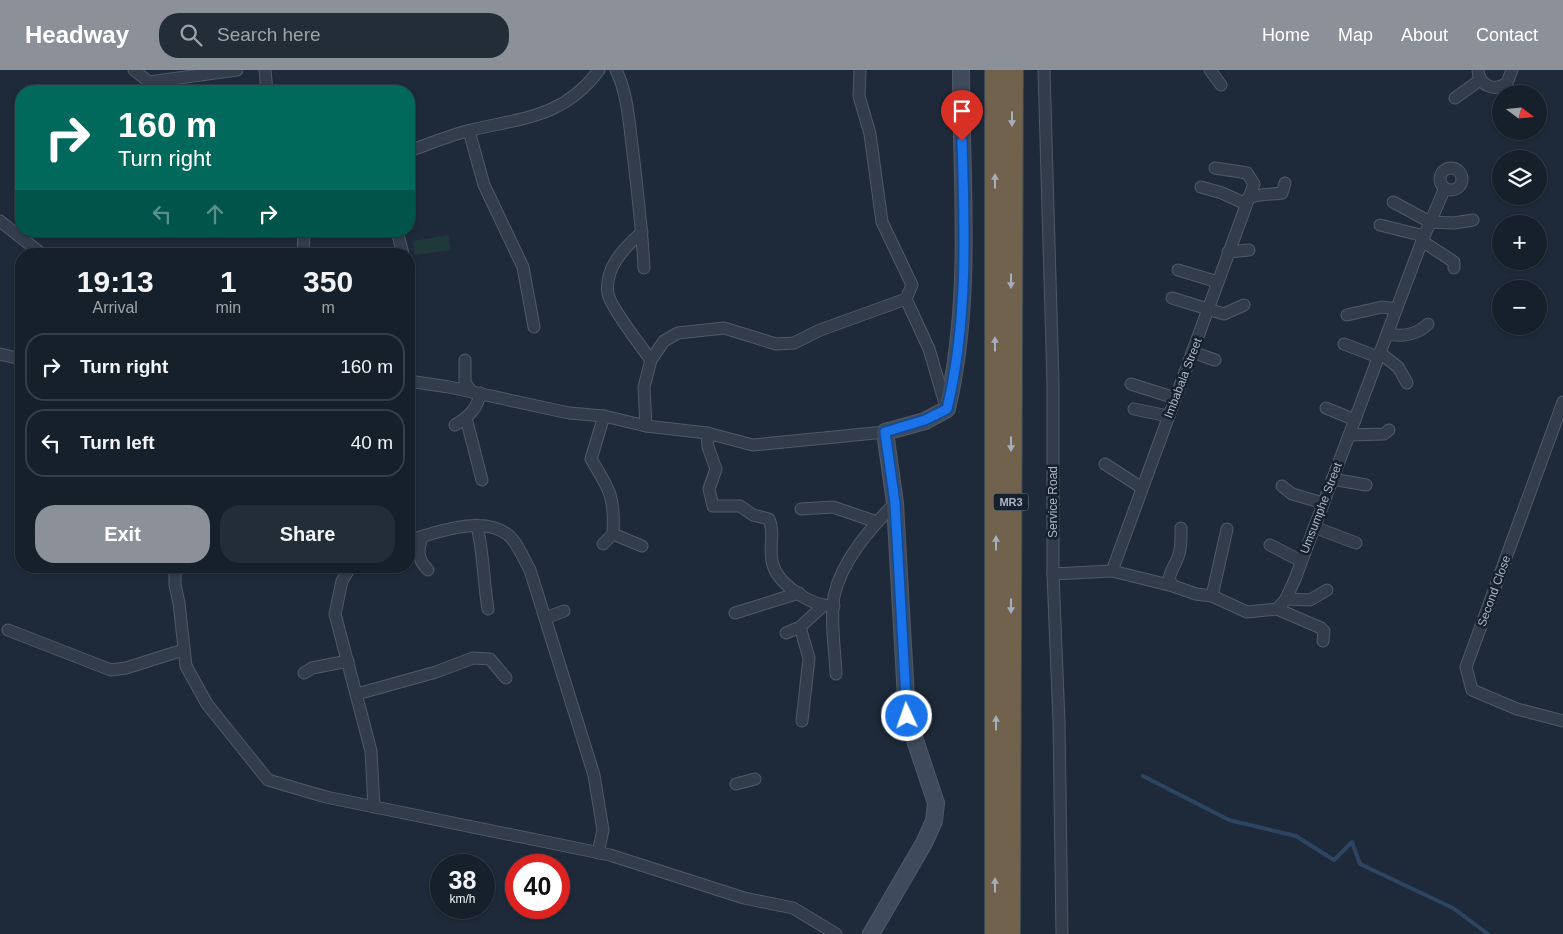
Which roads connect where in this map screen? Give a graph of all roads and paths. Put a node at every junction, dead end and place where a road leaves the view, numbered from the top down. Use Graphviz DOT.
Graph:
graph roads {
  1 [pos="134,70"];
  2 [pos="237,70"];
  3 [pos="265,70"];
  4 [pos="599,70"];
  5 [pos="616,70"];
  6 [pos="860,70"];
  7 [pos="962,70"];
  8 [pos="995,70"];
  9 [pos="1013,70"];
  10 [pos="1044,70"];
  11 [pos="1210,70"];
  12 [pos="1512,70"];
  13 [pos="1479,75"];
  14 [pos="266,85"];
  15 [pos="1221,85"];
  16 [pos="1506,85"];
  17 [pos="1492,89"];
  18 [pos="1455,98"];
  19 [pos="469,131"];
  20 [pos="415,150"];
  21 [pos="1214,168"];
  22 [pos="1285,183"];
  23 [pos="1201,187"];
  24 [pos="1445,188"];
  25 [pos="1247,201"];
  26 [pos="1393,202"];
  27 [pos="1473,220"];
  28 [pos="0,221"];
  29 [pos="1430,222"];
  30 [pos="1380,225"];
  31 [pos="642,232"];
  32 [pos="15,233"];
  33 [pos="20,237"];
  34 [pos="1423,238"];
  35 [pos="34,248"];
  36 [pos="1249,250"];
  37 [pos="1228,252"];
  38 [pos="644,268"];
  39 [pos="1454,268"];
  40 [pos="1178,270"];
  41 [pos="1218,282"];
  42 [pos="1172,298"];
  43 [pos="906,299"];
  44 [pos="1244,305"];
  45 [pos="1396,309"];
  46 [pos="1209,310"];
  47 [pos="1347,315"];
  48 [pos="1428,324"];
  49 [pos="534,327"];
  50 [pos="1387,334"];
  51 [pos="1344,344"];
  52 [pos="1192,352"];
  53 [pos="0,354"];
  54 [pos="1379,355"];
  55 [pos="15,358"];
  56 [pos="464,360"];
  57 [pos="651,360"];
  58 [pos="1215,360"];
  59 [pos="415,382"];
  60 [pos="1407,383"];
  61 [pos="1132,384"];
  62 [pos="476,392"];
  63 [pos="1175,398"];
  64 [pos="1563,402"];
  65 [pos="1326,408"];
  66 [pos="947,409"];
  67 [pos="1134,409"];
  68 [pos="604,416"];
  69 [pos="1168,416"];
  70 [pos="466,418"];
  71 [pos="1354,420"];
  72 [pos="455,426"];
  73 [pos="646,426"];
  74 [pos="1389,430"];
  75 [pos="885,432"];
  76 [pos="707,433"];
  77 [pos="1349,435"];
  78 [pos="1105,464"];
  79 [pos="1332,478"];
  80 [pos="482,480"];
  81 [pos="1366,485"];
  82 [pos="1282,486"];
  83 [pos="1142,488"];
  84 [pos="1323,502"];
  85 [pos="895,503"];
  86 [pos="801,509"];
  87 [pos="877,522"];
  88 [pos="473,526"];
  89 [pos="1314,527"];
  90 [pos="1181,528"];
  91 [pos="1227,529"];
  92 [pos="613,534"];
  93 [pos="423,536"];
  94 [pos="415,538"];
  95 [pos="462,538"];
  96 [pos="1356,543"];
  97 [pos="602,544"];
  98 [pos="1270,545"];
  99 [pos="642,546"];
  100 [pos="1301,561"];
  101 [pos="428,570"];
  102 [pos="1112,571"];
  103 [pos="176,573"];
  104 [pos="347,573"];
  105 [pos="1053,574"];
  106 [pos="1173,586"];
  107 [pos="1327,590"];
  108 [pos="799,593"];
  109 [pos="1212,596"];
  110 [pos="1286,599"];
  111 [pos="829,606"];
  112 [pos="488,609"];
  113 [pos="1277,609"];
  114 [pos="564,611"];
  115 [pos="736,613"];
  116 [pos="545,618"];
  117 [pos="800,627"];
  118 [pos="8,630"];
  119 [pos="786,633"];
  120 [pos="1323,641"];
  121 [pos="183,650"];
  122 [pos="348,661"];
  123 [pos="304,673"];
  124 [pos="836,674"];
  125 [pos="506,678"];
  126 [pos="357,694"];
  127 [pos="802,721"];
  128 [pos="1563,721"];
  129 [pos="754,779"];
  130 [pos="736,784"];
  131 [pos="374,807"];
  132 [pos="598,853"];
  133 [pos="836,934"];
  134 [pos="871,934"];
  135 [pos="995,934"];
  136 [pos="1010,934"];
  137 [pos="1062,934"];
  1 -- 2 [label="street"];
  3 -- 14 [label="street"];
  4 -- 19 [label="street"];
  5 -- 31 [label="street"];
  6 -- 43 [label="street"];
  7 -- 66 [label="street"];
  135 -- 8 [label="highway, MR3, one-way"];
  9 -- 136 [label="highway, MR3, one-way"];
  10 -- 105 [label="street, Service Road"];
  11 -- 15 [label="street"];
  12 -- 16 [label="street"];
  13 -- 17 [label="street"];
  13 -- 18 [label="street"];
  19 -- 20 [label="street"];
  19 -- 49 [label="street"];
  21 -- 25 [label="street, Imbabala Street"];
  22 -- 25 [label="street"];
  23 -- 25 [label="street"];
  24 -- 29 [label="street, Umsumphe Street"];
  25 -- 37 [label="street, Imbabala Street"];
  26 -- 29 [label="street"];
  27 -- 29 [label="street"];
  28 -- 32 [label="street"];
  29 -- 34 [label="street, Umsumphe Street"];
  30 -- 34 [label="street"];
  31 -- 38 [label="street"];
  31 -- 57 [label="street"];
  33 -- 35 [label="street"];
  34 -- 39 [label="street"];
  34 -- 45 [label="street, Umsumphe Street"];
  36 -- 37 [label="street"];
  37 -- 41 [label="street, Imbabala Street"];
  40 -- 41 [label="street"];
  41 -- 46 [label="street, Imbabala Street"];
  42 -- 46 [label="street"];
  43 -- 57 [label="street"];
  43 -- 66 [label="street"];
  44 -- 46 [label="street"];
  45 -- 47 [label="street"];
  45 -- 50 [label="street, Umsumphe Street"];
  46 -- 52 [label="street, Imbabala Street"];
  48 -- 50 [label="street"];
  50 -- 54 [label="street, Umsumphe Street"];
  51 -- 54 [label="street"];
  52 -- 58 [label="street"];
  52 -- 63 [label="street, Imbabala Street"];
  53 -- 55 [label="street"];
  54 -- 60 [label="street"];
  54 -- 71 [label="street, Umsumphe Street"];
  56 -- 62 [label="street"];
  57 -- 73 [label="street"];
  59 -- 62 [label="street"];
  61 -- 63 [label="street"];
  62 -- 68 [label="street"];
  62 -- 70 [label="street"];
  63 -- 69 [label="street, Imbabala Street"];
  64 -- 128 [label="street, Second Close"];
  65 -- 71 [label="street"];
  66 -- 75 [label="street"];
  67 -- 69 [label="street"];
  68 -- 73 [label="street"];
  68 -- 92 [label="street"];
  69 -- 83 [label="street, Imbabala Street"];
  70 -- 72 [label="street"];
  70 -- 80 [label="street"];
  71 -- 77 [label="street, Umsumphe Street"];
  73 -- 76 [label="street"];
  74 -- 77 [label="street"];
  75 -- 76 [label="street"];
  75 -- 85 [label="street"];
  76 -- 108 [label="street"];
  77 -- 79 [label="street, Umsumphe Street"];
  78 -- 83 [label="street"];
  79 -- 81 [label="street"];
  79 -- 84 [label="street, Umsumphe Street"];
  82 -- 84 [label="street"];
  83 -- 102 [label="street, Imbabala Street"];
  84 -- 89 [label="street, Umsumphe Street"];
  85 -- 87 [label="street"];
  85 -- 134 [label="street"];
  86 -- 87 [label="street"];
  87 -- 111 [label="street"];
  88 -- 93 [label="street"];
  88 -- 95 [label="street"];
  88 -- 112 [label="street"];
  88 -- 116 [label="street"];
  89 -- 96 [label="street"];
  89 -- 100 [label="street, Umsumphe Street"];
  90 -- 106 [label="street"];
  91 -- 109 [label="street"];
  92 -- 97 [label="street"];
  92 -- 99 [label="street"];
  93 -- 94 [label="street"];
  93 -- 101 [label="street"];
  98 -- 100 [label="street"];
  100 -- 110 [label="street, Umsumphe Street"];
  102 -- 105 [label="street"];
  102 -- 106 [label="street"];
  103 -- 121 [label="street"];
  104 -- 122 [label="street"];
  105 -- 137 [label="street, Service Road"];
  106 -- 109 [label="street"];
  107 -- 110 [label="street"];
  108 -- 111 [label="street"];
  108 -- 115 [label="street"];
  109 -- 113 [label="street"];
  110 -- 113 [label="street, Umsumphe Street"];
  111 -- 117 [label="street"];
  111 -- 124 [label="street"];
  113 -- 120 [label="street"];
  114 -- 116 [label="street"];
  116 -- 132 [label="street"];
  117 -- 119 [label="street"];
  117 -- 127 [label="street"];
  118 -- 121 [label="street"];
  121 -- 131 [label="street"];
  122 -- 123 [label="street"];
  122 -- 126 [label="street"];
  125 -- 126 [label="street"];
  126 -- 131 [label="street"];
  129 -- 130 [label="street"];
  131 -- 132 [label="street"];
  132 -- 133 [label="street"];
}
